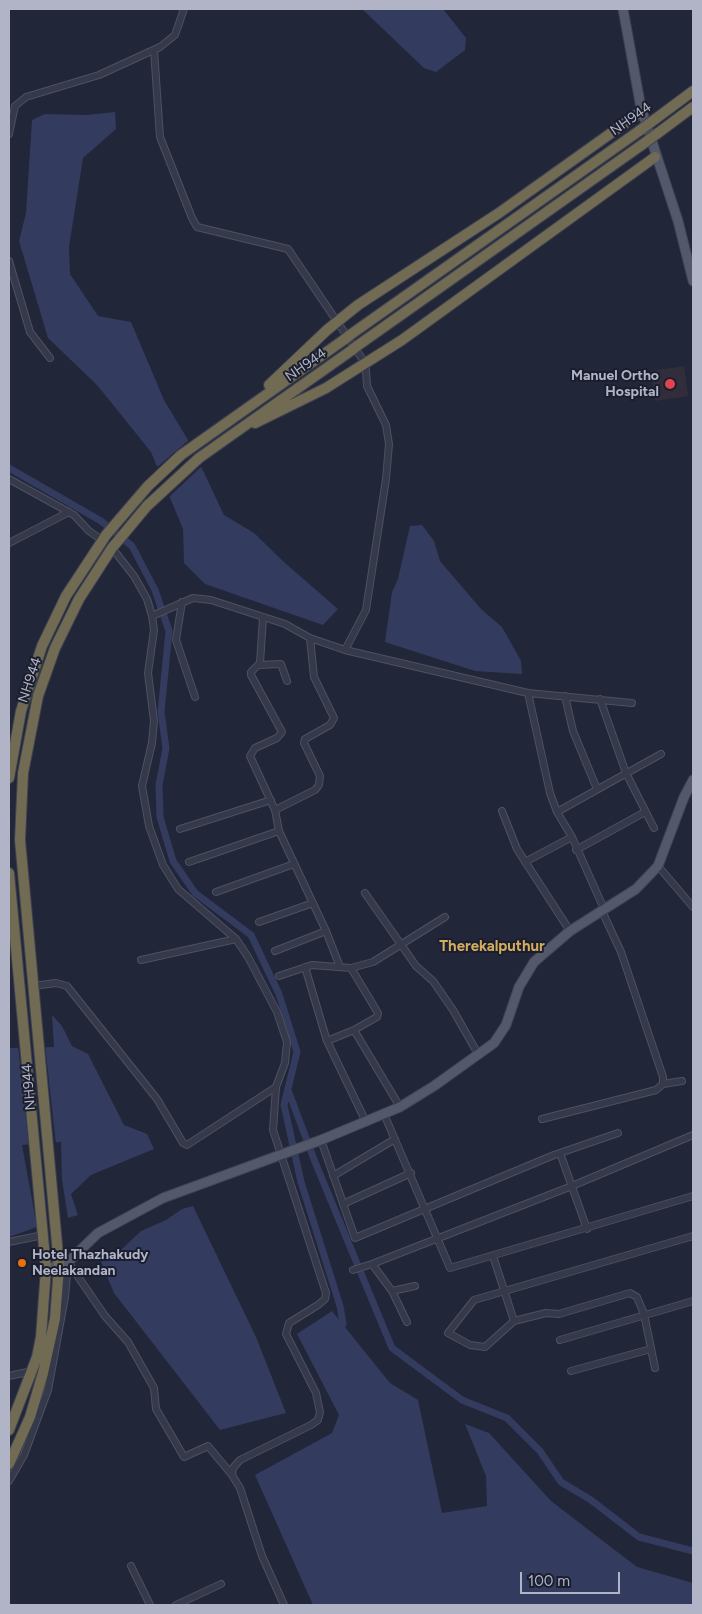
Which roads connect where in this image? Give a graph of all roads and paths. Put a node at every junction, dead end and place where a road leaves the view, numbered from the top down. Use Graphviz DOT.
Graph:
graph roads {
  1 [pos="184,9"];
  2 [pos="623,9"];
  3 [pos="154,50"];
  4 [pos="693,91"];
  5 [pos="9,104"];
  6 [pos="693,107"];
  7 [pos="642,111"];
  8 [pos="12,114"];
  9 [pos="9,134"];
  10 [pos="655,157"];
  11 [pos="9,261"];
  12 [pos="693,281"];
  13 [pos="336,321"];
  14 [pos="50,358"];
  15 [pos="365,364"];
  16 [pos="235,416"];
  17 [pos="234,432"];
  18 [pos="9,479"];
  19 [pos="69,512"];
  20 [pos="104,538"];
  21 [pos="9,544"];
  22 [pos="114,546"];
  23 [pos="182,602"];
  24 [pos="152,616"];
  25 [pos="263,618"];
  26 [pos="310,638"];
  27 [pos="346,650"];
  28 [pos="259,665"];
  29 [pos="287,680"];
  30 [pos="528,693"];
  31 [pos="565,696"];
  32 [pos="195,697"];
  33 [pos="600,699"];
  34 [pos="632,703"];
  35 [pos="661,754"];
  36 [pos="626,773"];
  37 [pos="9,778"];
  38 [pos="693,780"];
  39 [pos="597,789"];
  40 [pos="271,800"];
  41 [pos="275,810"];
  42 [pos="502,811"];
  43 [pos="557,812"];
  44 [pos="645,812"];
  45 [pos="654,828"];
  46 [pos="180,829"];
  47 [pos="279,831"];
  48 [pos="572,837"];
  49 [pos="576,850"];
  50 [pos="189,862"];
  51 [pos="525,862"];
  52 [pos="294,864"];
  53 [pos="658,866"];
  54 [pos="9,873"];
  55 [pos="216,892"];
  56 [pos="365,894"];
  57 [pos="312,903"];
  58 [pos="693,907"];
  59 [pos="603,910"];
  60 [pos="445,917"];
  61 [pos="259,922"];
  62 [pos="326,931"];
  63 [pos="570,931"];
  64 [pos="236,939"];
  65 [pos="401,945"];
  66 [pos="275,950"];
  67 [pos="140,960"];
  68 [pos="305,967"];
  69 [pos="340,967"];
  70 [pos="351,968"];
  71 [pos="278,976"];
  72 [pos="33,986"];
  73 [pos="354,1030"];
  74 [pos="327,1041"];
  75 [pos="478,1054"];
  76 [pos="682,1080"];
  77 [pos="663,1084"];
  78 [pos="276,1087"];
  79 [pos="400,1106"];
  80 [pos="384,1114"];
  81 [pos="542,1119"];
  82 [pos="366,1122"];
  83 [pos="618,1133"];
  84 [pos="693,1135"];
  85 [pos="395,1139"];
  86 [pos="318,1141"];
  87 [pos="560,1153"];
  88 [pos="283,1154"];
  89 [pos="412,1173"];
  90 [pos="333,1176"];
  91 [pos="572,1186"];
  92 [pos="693,1196"];
  93 [pos="343,1204"];
  94 [pos="426,1207"];
  95 [pos="587,1229"];
  96 [pos="43,1235"];
  97 [pos="693,1236"];
  98 [pos="438,1238"];
  99 [pos="9,1242"];
  100 [pos="492,1256"];
  101 [pos="63,1264"];
  102 [pos="372,1264"];
  103 [pos="46,1269"];
  104 [pos="353,1270"];
  105 [pos="415,1286"];
  106 [pos="392,1291"];
  107 [pos="503,1291"];
  108 [pos="693,1300"];
  109 [pos="644,1314"];
  110 [pos="514,1321"];
  111 [pos="407,1322"];
  112 [pos="560,1340"];
  113 [pos="651,1349"];
  114 [pos="655,1368"];
  115 [pos="571,1371"];
  116 [pos="32,1372"];
  117 [pos="9,1376"];
  118 [pos="13,1413"];
  119 [pos="9,1430"];
  120 [pos="9,1464"];
  121 [pos="232,1475"];
  122 [pos="9,1481"];
  123 [pos="131,1566"];
  124 [pos="221,1584"];
  125 [pos="150,1605"];
  126 [pos="176,1605"];
  127 [pos="284,1605"];
  1 -- 3 [label="street"];
  2 -- 7 [label="main road"];
  3 -- 8 [label="street"];
  3 -- 13 [label="street"];
  4 -- 16 [label="highway, NH944 / NH944, bridge"];
  5 -- 8 [label="street"];
  6 -- 17 [label="highway, NH944 / NH944, bridge"];
  7 -- 10 [label="main road"];
  7 -- 13 [label="highway"];
  8 -- 9 [label="street"];
  10 -- 12 [label="main road"];
  10 -- 15 [label="highway"];
  11 -- 14 [label="street"];
  13 -- 15 [label="street"];
  13 -- 16 [label="highway"];
  15 -- 17 [label="highway"];
  15 -- 27 [label="street"];
  16 -- 20 [label="highway, NH944 / NH944"];
  17 -- 22 [label="highway, NH944 / NH944"];
  18 -- 19 [label="street"];
  19 -- 20 [label="street"];
  19 -- 21 [label="street"];
  20 -- 37 [label="highway, NH944 / NH944"];
  22 -- 24 [label="street"];
  22 -- 72 [label="highway, NH944 / NH944"];
  23 -- 24 [label="street"];
  23 -- 25 [label="street"];
  23 -- 32 [label="street"];
  24 -- 64 [label="street"];
  25 -- 26 [label="street"];
  25 -- 28 [label="street"];
  26 -- 27 [label="street"];
  26 -- 41 [label="street"];
  27 -- 30 [label="street"];
  28 -- 29 [label="street"];
  28 -- 40 [label="street"];
  30 -- 31 [label="street"];
  30 -- 43 [label="street"];
  31 -- 33 [label="street"];
  31 -- 39 [label="street"];
  33 -- 34 [label="street"];
  33 -- 36 [label="street"];
  35 -- 36 [label="street"];
  36 -- 39 [label="street"];
  36 -- 44 [label="street"];
  38 -- 53 [label="main road"];
  39 -- 43 [label="street"];
  40 -- 41 [label="street"];
  40 -- 46 [label="street"];
  41 -- 47 [label="street"];
  42 -- 51 [label="street"];
  43 -- 48 [label="street"];
  44 -- 45 [label="street"];
  44 -- 49 [label="street"];
  47 -- 50 [label="street"];
  47 -- 52 [label="street"];
  48 -- 49 [label="street"];
  48 -- 51 [label="street"];
  49 -- 59 [label="street"];
  51 -- 63 [label="street"];
  52 -- 55 [label="street"];
  52 -- 57 [label="street"];
  53 -- 58 [label="street"];
  53 -- 59 [label="main road"];
  54 -- 96 [label="highway, NH944 / NH944"];
  56 -- 65 [label="street"];
  57 -- 61 [label="street"];
  57 -- 62 [label="street"];
  59 -- 63 [label="main road"];
  59 -- 77 [label="street"];
  60 -- 65 [label="street"];
  62 -- 66 [label="street"];
  62 -- 69 [label="street"];
  63 -- 75 [label="main road"];
  64 -- 67 [label="street"];
  64 -- 78 [label="street"];
  65 -- 70 [label="street"];
  65 -- 75 [label="street"];
  68 -- 69 [label="street"];
  68 -- 71 [label="street"];
  68 -- 74 [label="street"];
  69 -- 70 [label="street"];
  70 -- 73 [label="street"];
  72 -- 78 [label="street"];
  72 -- 101 [label="highway, NH944 / NH944"];
  73 -- 74 [label="street"];
  73 -- 79 [label="street"];
  74 -- 82 [label="street"];
  75 -- 79 [label="main road"];
  76 -- 77 [label="street"];
  77 -- 81 [label="street"];
  78 -- 88 [label="street"];
  79 -- 80 [label="main road"];
  80 -- 82 [label="main road"];
  80 -- 85 [label="street"];
  82 -- 86 [label="main road"];
  83 -- 87 [label="street"];
  84 -- 91 [label="street"];
  85 -- 89 [label="street"];
  85 -- 90 [label="street"];
  86 -- 88 [label="main road"];
  86 -- 90 [label="street"];
  87 -- 91 [label="street"];
  87 -- 94 [label="street"];
  88 -- 101 [label="main road"];
  88 -- 121 [label="street"];
  89 -- 93 [label="street"];
  89 -- 94 [label="street"];
  90 -- 93 [label="street"];
  91 -- 95 [label="street"];
  91 -- 98 [label="street"];
  92 -- 95 [label="street"];
  93 -- 94 [label="street"];
  94 -- 98 [label="street"];
  95 -- 100 [label="street"];
  96 -- 99 [label="street"];
  96 -- 103 [label="highway, NH944 / NH944"];
  97 -- 107 [label="street"];
  98 -- 100 [label="street"];
  98 -- 102 [label="street"];
  100 -- 107 [label="street"];
  101 -- 103 [label="main road"];
  101 -- 120 [label="highway, NH944"];
  101 -- 121 [label="street"];
  101 -- 122 [label="street"];
  102 -- 104 [label="street"];
  102 -- 106 [label="street"];
  103 -- 116 [label="highway, NH944"];
  105 -- 106 [label="street"];
  106 -- 111 [label="street"];
  107 -- 110 [label="street"];
  107 -- 110 [label="street"];
  108 -- 109 [label="street"];
  109 -- 110 [label="street"];
  109 -- 112 [label="street"];
  109 -- 113 [label="street"];
  113 -- 114 [label="street"];
  113 -- 115 [label="street"];
  116 -- 117 [label="street"];
  116 -- 118 [label="highway, NH944"];
  118 -- 119 [label="highway, NH944"];
  121 -- 127 [label="street"];
  123 -- 125 [label="street"];
  124 -- 126 [label="street"];
}
